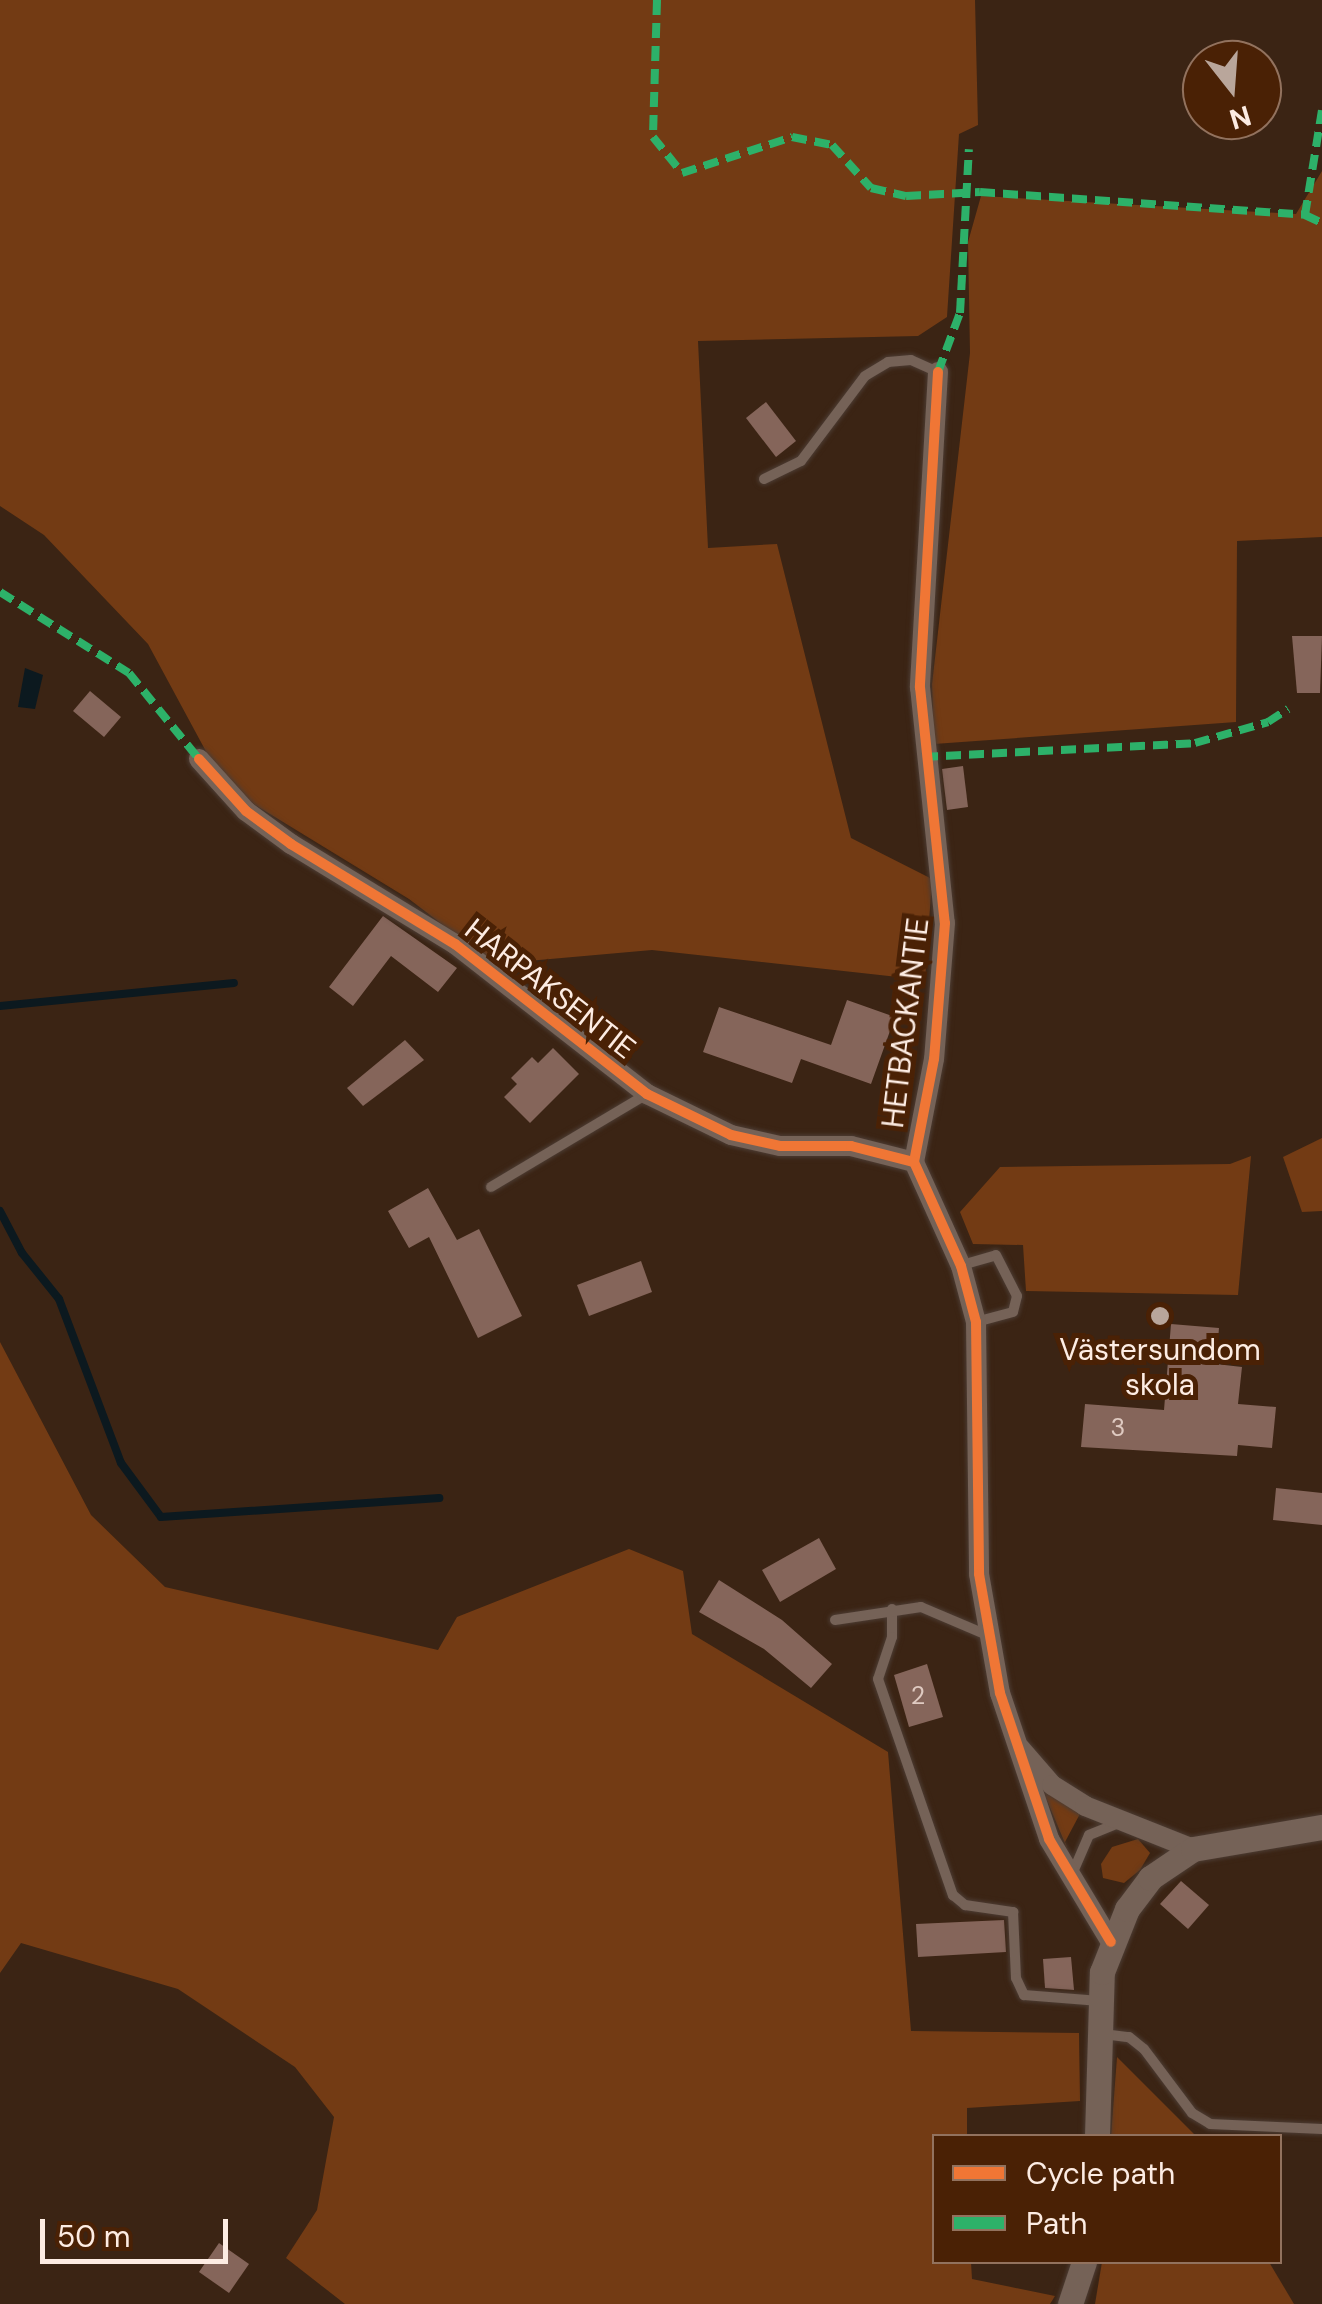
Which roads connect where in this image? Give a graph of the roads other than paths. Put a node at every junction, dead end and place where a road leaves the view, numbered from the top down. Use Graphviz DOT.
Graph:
graph roads {
  1 [pos="938,372"];
  2 [pos="764,479"];
  3 [pos="199,759"];
  4 [pos="647,1094"];
  5 [pos="914,1162"];
  6 [pos="491,1188"];
  7 [pos="961,1266"];
  8 [pos="976,1322"];
  9 [pos="892,1609"];
  10 [pos="834,1620"];
  11 [pos="986,1635"];
  12 [pos="1016,1743"];
  13 [pos="1119,1823"];
  14 [pos="1322,1827"];
  15 [pos="1193,1849"];
  16 [pos="1072,1876"];
  17 [pos="1111,1942"];
  18 [pos="1101,2001"];
  19 [pos="1100,2034"];
  20 [pos="1322,2128"];
  21 [pos="1098,2134"];
  22 [pos="1083,2264"];
  23 [pos="1070,2304"];
  1 -- 2 [label="lane"];
  1 -- 5 [label="street, HETBACKANTIE"];
  3 -- 4 [label="street, HARPAKSENTIE"];
  4 -- 5 [label="street, HARPAKSENTIE"];
  4 -- 6 [label="lane"];
  5 -- 7 [label="street, HETBACKANTIE"];
  7 -- 8 [label="street, HETBACKANTIE"];
  7 -- 8 [label="lane"];
  8 -- 11 [label="street, HETBACKANTIE"];
  9 -- 10 [label="lane"];
  9 -- 11 [label="lane"];
  9 -- 18 [label="lane"];
  11 -- 12 [label="street, HETBACKANTIE"];
  12 -- 13 [label="street, HETBACKANTIE"];
  12 -- 16 [label="street, HETBACKANTIE"];
  13 -- 15 [label="street, HETBACKANTIE"];
  13 -- 16 [label="lane"];
  14 -- 15 [label="street"];
  15 -- 17 [label="street"];
  16 -- 17 [label="street, HETBACKANTIE"];
  17 -- 18 [label="street"];
  18 -- 19 [label="street"];
  19 -- 20 [label="lane"];
  19 -- 21 [label="street"];
  22 -- 23 [label="street"];
}
